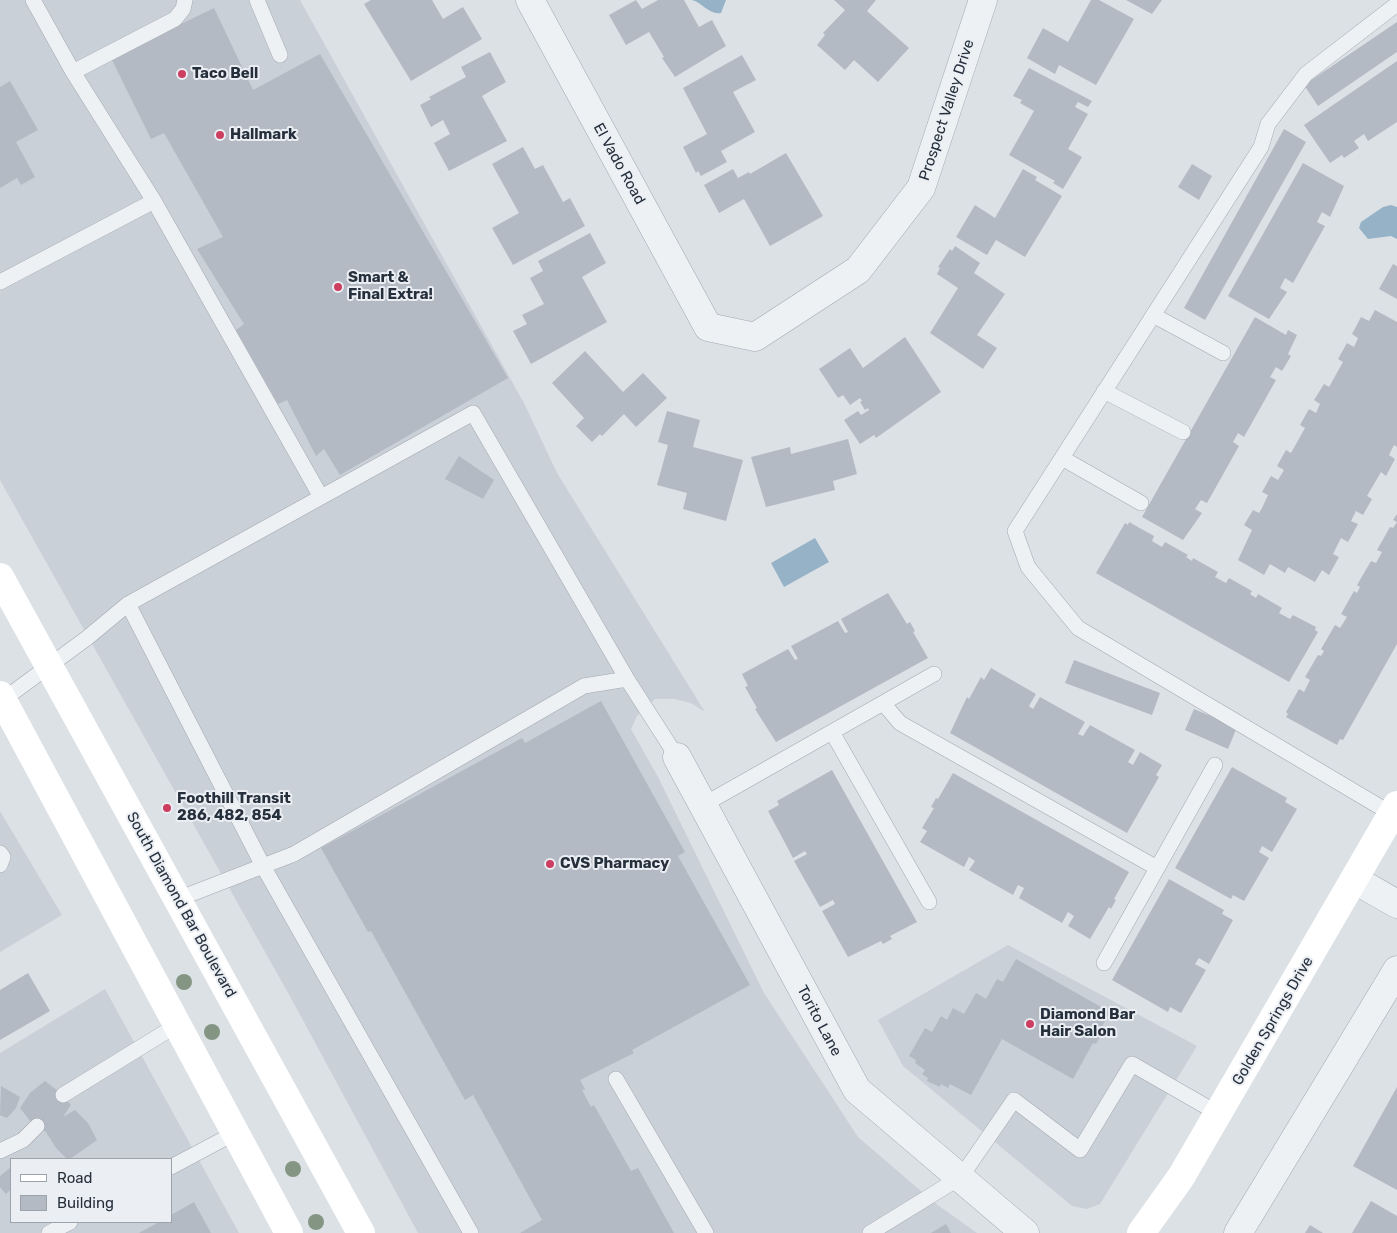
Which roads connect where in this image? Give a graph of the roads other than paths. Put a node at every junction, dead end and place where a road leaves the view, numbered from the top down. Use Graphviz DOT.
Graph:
graph roads {
  1 [pos="33,0"];
  2 [pos="185,0"];
  3 [pos="257,0"];
  4 [pos="530,0"];
  5 [pos="983,0"];
  6 [pos="1397,4"];
  7 [pos="280,55"];
  8 [pos="73,72"];
  9 [pos="154,201"];
  10 [pos="0,282"];
  11 [pos="1153,315"];
  12 [pos="708,327"];
  13 [pos="1222,353"];
  14 [pos="1104,391"];
  15 [pos="1183,432"];
  16 [pos="1062,458"];
  17 [pos="321,497"];
  18 [pos="1141,503"];
  19 [pos="0,577"];
  20 [pos="128,604"];
  21 [pos="50,666"];
  22 [pos="934,674"];
  23 [pos="627,679"];
  24 [pos="1,699"];
  25 [pos="883,703"];
  26 [pos="832,732"];
  27 [pos="676,757"];
  28 [pos="1215,765"];
  29 [pos="703,805"];
  30 [pos="1395,809"];
  31 [pos="0,852"];
  32 [pos="0,865"];
  33 [pos="263,866"];
  34 [pos="1157,868"];
  35 [pos="1355,880"];
  36 [pos="178,899"];
  37 [pos="929,902"];
  38 [pos="1397,904"];
  39 [pos="1104,963"];
  40 [pos="1397,970"];
  41 [pos="177,1025"];
  42 [pos="616,1079"];
  43 [pos="63,1095"];
  44 [pos="1219,1114"];
  45 [pos="37,1126"];
  46 [pos="235,1133"];
  47 [pos="0,1151"];
  48 [pos="172,1166"];
  49 [pos="961,1177"];
  50 [pos="68,1223"];
  51 [pos="49,1233"];
  52 [pos="288,1233"];
  53 [pos="361,1233"];
  54 [pos="471,1233"];
  55 [pos="706,1233"];
  56 [pos="870,1233"];
  57 [pos="1025,1233"];
  58 [pos="1142,1233"];
  59 [pos="1238,1233"];
  1 -- 8 [label="lane"];
  2 -- 8 [label="lane"];
  3 -- 7 [label="lane"];
  4 -- 12 [label="street, El Vado Road"];
  5 -- 12 [label="street, Prospect Valley Drive"];
  6 -- 11 [label="lane"];
  8 -- 9 [label="lane"];
  9 -- 10 [label="lane"];
  9 -- 17 [label="lane"];
  11 -- 13 [label="lane"];
  11 -- 14 [label="lane"];
  14 -- 15 [label="lane"];
  14 -- 16 [label="lane"];
  16 -- 18 [label="lane"];
  16 -- 30 [label="lane"];
  17 -- 20 [label="lane"];
  17 -- 23 [label="lane"];
  19 -- 21 [label="main road, South Diamond Bar Boulevard"];
  20 -- 21 [label="lane"];
  20 -- 33 [label="lane"];
  21 -- 24 [label="lane"];
  21 -- 36 [label="main road, South Diamond Bar Boulevard"];
  22 -- 25 [label="lane"];
  23 -- 27 [label="lane"];
  23 -- 33 [label="lane"];
  24 -- 41 [label="main road"];
  25 -- 26 [label="lane"];
  25 -- 34 [label="lane"];
  26 -- 29 [label="lane"];
  26 -- 37 [label="lane"];
  27 -- 29 [label="street, Torito Lane"];
  28 -- 34 [label="lane"];
  29 -- 49 [label="street, Torito Lane"];
  30 -- 35 [label="main road, Golden Springs Drive"];
  31 -- 32 [label="lane"];
  33 -- 36 [label="lane"];
  33 -- 54 [label="lane"];
  34 -- 39 [label="lane"];
  35 -- 38 [label="street"];
  35 -- 44 [label="main road, Golden Springs Drive"];
  36 -- 53 [label="main road, South Diamond Bar Boulevard"];
  40 -- 59 [label="street"];
  41 -- 43 [label="lane"];
  41 -- 46 [label="main road"];
  42 -- 55 [label="lane"];
  44 -- 49 [label="lane"];
  44 -- 58 [label="main road, Golden Springs Drive"];
  45 -- 47 [label="lane"];
  46 -- 48 [label="lane"];
  46 -- 52 [label="main road"];
  49 -- 56 [label="lane"];
  49 -- 57 [label="street, Torito Lane"];
  50 -- 51 [label="lane"];
}
